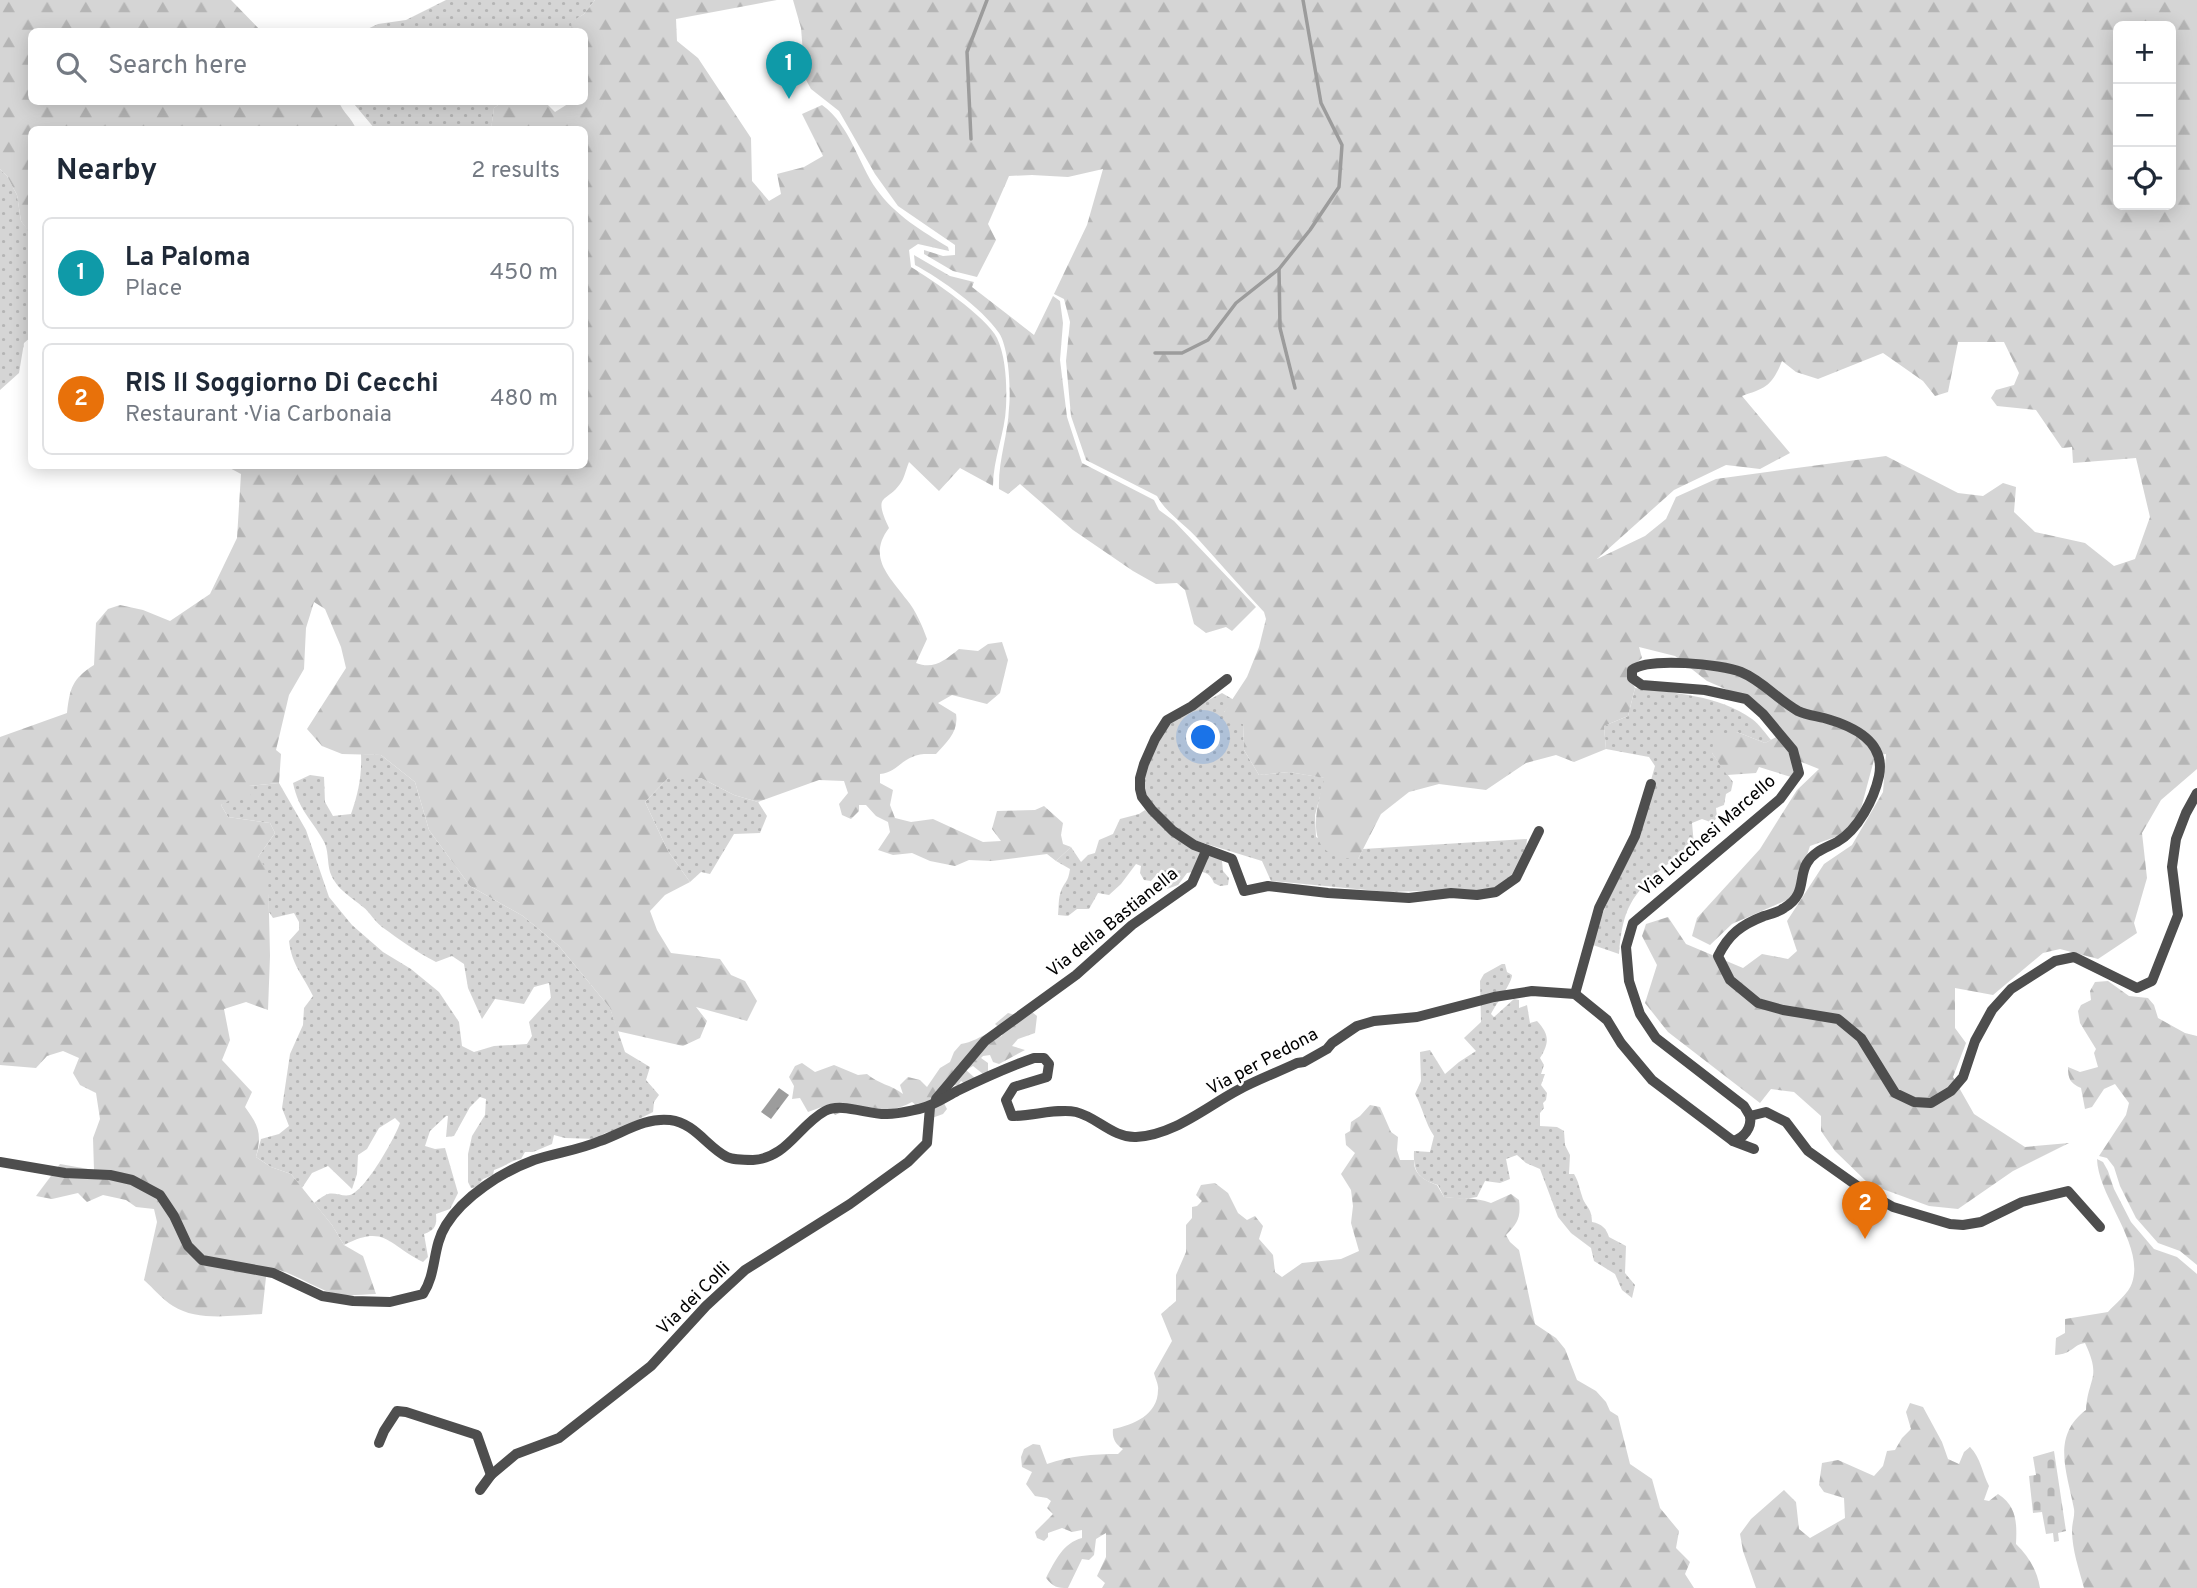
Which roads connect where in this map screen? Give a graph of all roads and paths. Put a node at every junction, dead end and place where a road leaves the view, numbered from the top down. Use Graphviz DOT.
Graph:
graph roads {
  1 [pos="1227,679"];
  2 [pos="1651,784"];
  3 [pos="2197,793"];
  4 [pos="1539,831"];
  5 [pos="1206,851"];
  6 [pos="1575,994"];
  7 [pos="930,1107"];
  8 [pos="1750,1116"];
  9 [pos="1733,1141"];
  10 [pos="1754,1149"];
  11 [pos="0,1162"];
  12 [pos="2100,1227"];
  13 [pos="379,1443"];
  14 [pos="491,1475"];
  15 [pos="480,1490"];
  1 -- 5 [label="street"];
  2 -- 6 [label="street"];
  3 -- 8 [label="street, Via Lucchesi Marcello"];
  4 -- 5 [label="street"];
  5 -- 7 [label="street, Via della Bastianella"];
  6 -- 7 [label="street, Via per Pedona"];
  6 -- 9 [label="street"];
  7 -- 11 [label="street"];
  7 -- 14 [label="street, Via dei Colli"];
  8 -- 9 [label="street"];
  8 -- 12 [label="street"];
  9 -- 10 [label="street"];
  13 -- 14 [label="street"];
  14 -- 15 [label="street, Via dei Colli"];
}
